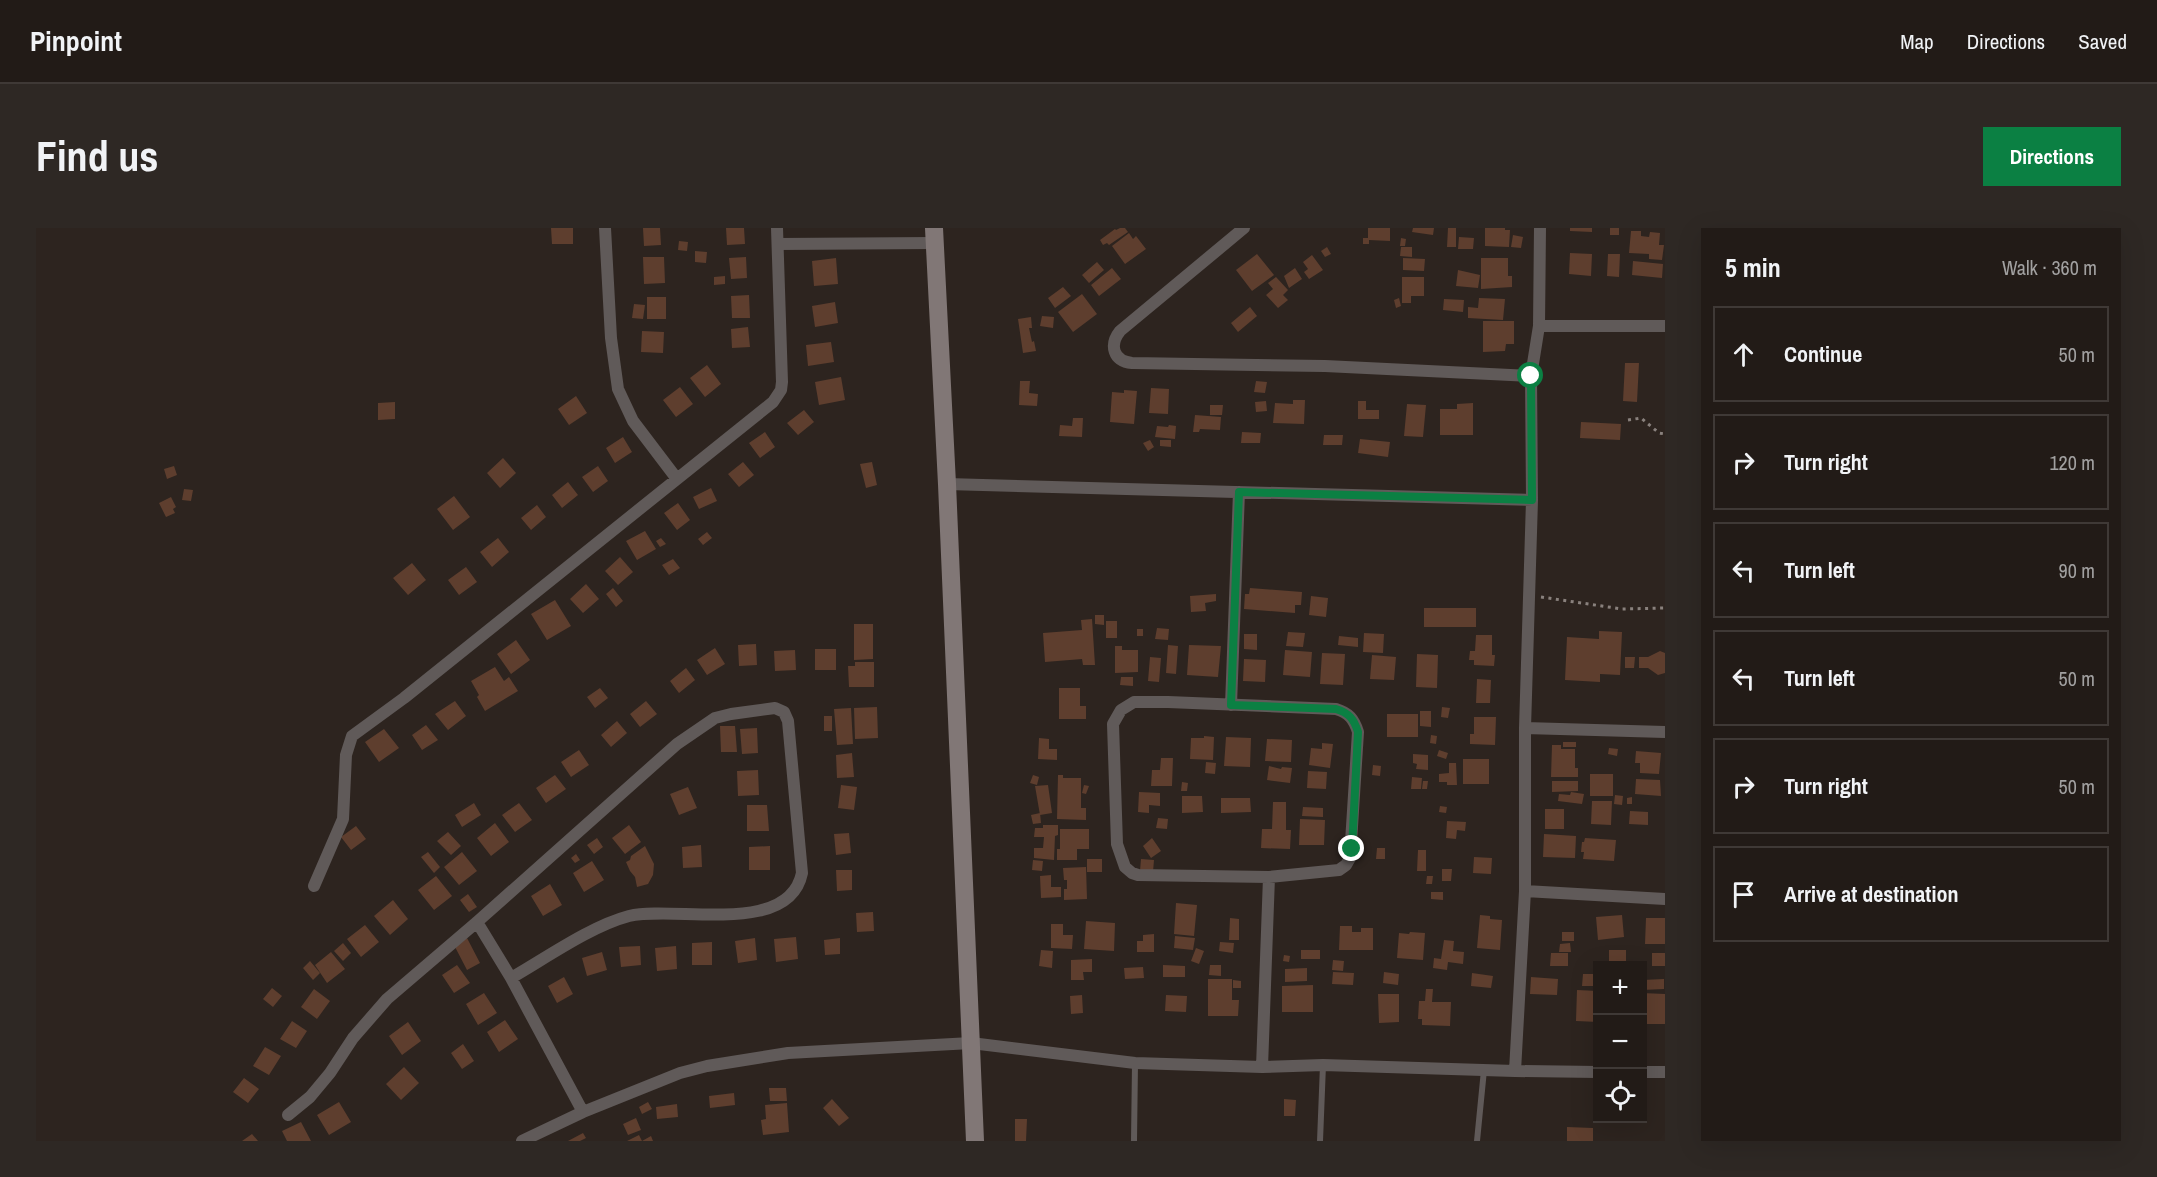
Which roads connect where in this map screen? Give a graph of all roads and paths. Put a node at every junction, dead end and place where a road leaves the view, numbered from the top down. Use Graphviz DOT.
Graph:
graph roads {
  1 [pos="605,228"];
  2 [pos="777,228"];
  3 [pos="1244,228"];
  4 [pos="1540,228"];
  5 [pos="934,236"];
  6 [pos="778,244"];
  7 [pos="1539,326"];
  8 [pos="1665,326"];
  9 [pos="1531,376"];
  10 [pos="1628,420"];
  11 [pos="1665,434"];
  12 [pos="677,479"];
  13 [pos="947,484"];
  14 [pos="1239,492"];
  15 [pos="1532,500"];
  16 [pos="1530,595"];
  17 [pos="1665,608"];
  18 [pos="1231,705"];
  19 [pos="1525,728"];
  20 [pos="1665,732"];
  21 [pos="1269,877"];
  22 [pos="314,886"];
  23 [pos="1525,891"];
  24 [pos="1665,899"];
  25 [pos="477,922"];
  26 [pos="511,978"];
  27 [pos="971,1043"];
  28 [pos="1135,1063"];
  29 [pos="1323,1065"];
  30 [pos="1262,1067"];
  31 [pos="1485,1069"];
  32 [pos="1515,1071"];
  33 [pos="1593,1072"];
  34 [pos="1647,1072"];
  35 [pos="1665,1072"];
  36 [pos="583,1112"];
  37 [pos="288,1115"];
  38 [pos="522,1141"];
  39 [pos="975,1141"];
  40 [pos="1134,1141"];
  41 [pos="1320,1141"];
  42 [pos="1477,1141"];
  1 -- 12 [label="street"];
  2 -- 6 [label="street"];
  3 -- 9 [label="street"];
  4 -- 7 [label="street"];
  5 -- 6 [label="street"];
  5 -- 13 [label="street"];
  6 -- 12 [label="street"];
  7 -- 8 [label="street"];
  7 -- 9 [label="street"];
  9 -- 15 [label="street"];
  10 -- 11 [label="path"];
  12 -- 22 [label="street"];
  13 -- 14 [label="street"];
  13 -- 27 [label="street"];
  14 -- 15 [label="street"];
  14 -- 18 [label="street"];
  15 -- 16 [label="street"];
  16 -- 17 [label="path"];
  16 -- 19 [label="street"];
  18 -- 21 [label="street"];
  18 -- 21 [label="street"];
  19 -- 20 [label="street"];
  19 -- 23 [label="street"];
  21 -- 30 [label="street"];
  23 -- 24 [label="street"];
  23 -- 32 [label="street"];
  25 -- 26 [label="street"];
  25 -- 26 [label="street"];
  25 -- 37 [label="street"];
  26 -- 36 [label="street"];
  27 -- 28 [label="street"];
  27 -- 36 [label="street"];
  27 -- 39 [label="street"];
  28 -- 30 [label="street"];
  28 -- 40 [label="lane"];
  29 -- 30 [label="street"];
  29 -- 31 [label="street"];
  29 -- 41 [label="lane"];
  31 -- 32 [label="street"];
  31 -- 42 [label="lane"];
  32 -- 33 [label="street"];
  34 -- 35 [label="street"];
  36 -- 38 [label="street"];
}
